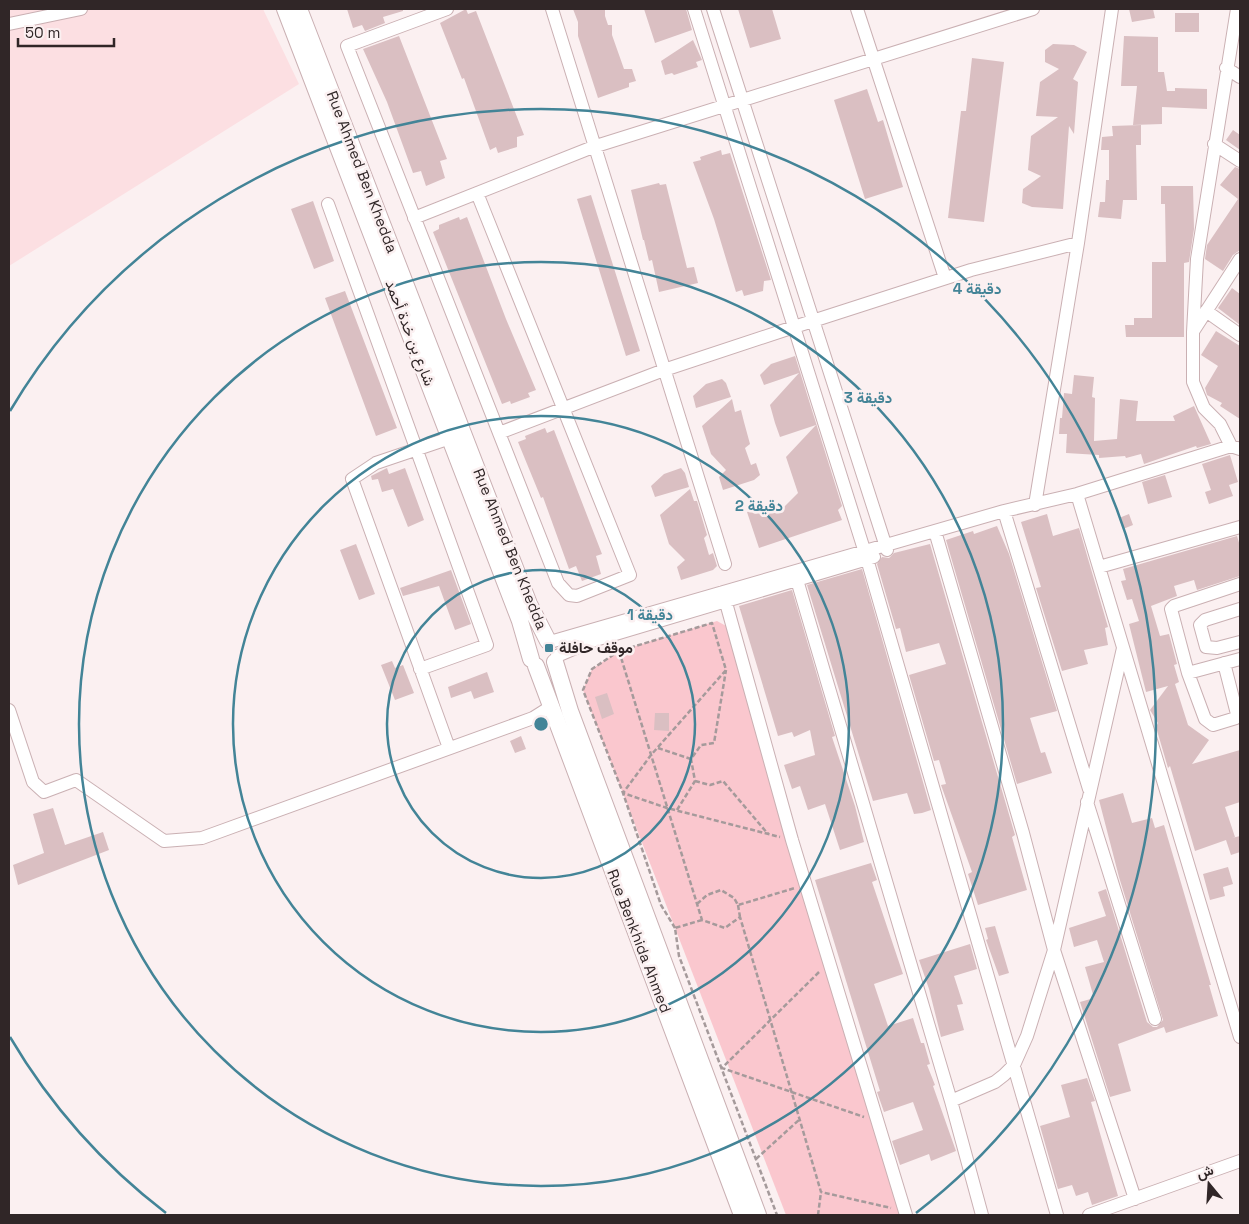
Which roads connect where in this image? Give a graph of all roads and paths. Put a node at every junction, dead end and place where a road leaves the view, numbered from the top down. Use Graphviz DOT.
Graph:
graph roads {
  1 [pos="81,9"];
  2 [pos="285,9"];
  3 [pos="299,9"];
  4 [pos="448,9"];
  5 [pos="552,9"];
  6 [pos="694,9"];
  7 [pos="713,9"];
  8 [pos="857,9"];
  9 [pos="1033,9"];
  10 [pos="1112,9"];
  11 [pos="1237,9"];
  12 [pos="9,24"];
  13 [pos="873,59"];
  14 [pos="1226,68"];
  15 [pos="1240,76"];
  16 [pos="742,101"];
  17 [pos="725,107"];
  18 [pos="1214,144"];
  19 [pos="593,147"];
  20 [pos="1240,160"];
  21 [pos="477,193"];
  22 [pos="328,204"];
  23 [pos="414,218"];
  24 [pos="1078,243"];
  25 [pos="1240,259"];
  26 [pos="945,278"];
  27 [pos="1206,311"];
  28 [pos="813,321"];
  29 [pos="794,327"];
  30 [pos="1193,332"];
  31 [pos="1240,335"];
  32 [pos="664,370"];
  33 [pos="563,408"];
  34 [pos="499,433"];
  35 [pos="450,438"];
  36 [pos="417,448"];
  37 [pos="1236,448"];
  38 [pos="1077,494"];
  39 [pos="1035,505"];
  40 [pos="1005,514"];
  41 [pos="1240,527"];
  42 [pos="929,538"];
  43 [pos="887,549"];
  44 [pos="865,555"];
  45 [pos="726,564"];
  46 [pos="1099,567"];
  47 [pos="797,580"];
  48 [pos="1240,584"];
  49 [pos="724,597"];
  50 [pos="1240,609"];
  51 [pos="1240,642"];
  52 [pos="1123,647"];
  53 [pos="553,650"];
  54 [pos="619,651"];
  55 [pos="1240,659"];
  56 [pos="533,662"];
  57 [pos="1224,663"];
  58 [pos="420,669"];
  59 [pos="726,670"];
  60 [pos="1188,673"];
  61 [pos="552,706"];
  62 [pos="9,710"];
  63 [pos="449,748"];
  64 [pos="658,748"];
  65 [pos="652,756"];
  66 [pos="691,758"];
  67 [pos="696,781"];
  68 [pos="623,793"];
  69 [pos="1088,795"];
  70 [pos="667,808"];
  71 [pos="677,810"];
  72 [pos="768,835"];
  73 [pos="792,840"];
  74 [pos="806,885"];
  75 [pos="697,904"];
  76 [pos="738,905"];
  77 [pos="740,917"];
  78 [pos="702,920"];
  79 [pos="675,928"];
  80 [pos="1054,950"];
  81 [pos="829,962"];
  82 [pos="1156,1019"];
  83 [pos="770,1020"];
  84 [pos="1240,1037"];
  85 [pos="1014,1065"];
  86 [pos="722,1068"];
  87 [pos="792,1092"];
  88 [pos="951,1101"];
  89 [pos="800,1119"];
  90 [pos="878,1122"];
  91 [pos="756,1159"];
  92 [pos="1240,1161"];
  93 [pos="821,1192"];
  94 [pos="1135,1199"];
  95 [pos="906,1213"];
  96 [pos="742,1215"];
  97 [pos="758,1215"];
  98 [pos="777,1215"];
  99 [pos="818,1215"];
  100 [pos="982,1215"];
  101 [pos="1057,1215"];
  102 [pos="1089,1215"];
  1 -- 12 [label="street"];
  2 -- 35 [label="main road, شارع بن خدة أحمد"];
  3 -- 53 [label="main road, Rue Ahmed Ben Khedda"];
  4 -- 23 [label="street"];
  5 -- 19 [label="street"];
  6 -- 17 [label="street"];
  7 -- 16 [label="street"];
  8 -- 13 [label="street"];
  9 -- 13 [label="street"];
  10 -- 24 [label="street"];
  11 -- 14 [label="street"];
  13 -- 16 [label="street"];
  13 -- 26 [label="street"];
  14 -- 15 [label="street"];
  14 -- 18 [label="street"];
  16 -- 17 [label="street"];
  16 -- 28 [label="street"];
  17 -- 19 [label="street"];
  17 -- 29 [label="street"];
  18 -- 20 [label="street"];
  18 -- 30 [label="street"];
  19 -- 21 [label="street"];
  19 -- 32 [label="street"];
  21 -- 23 [label="street"];
  21 -- 33 [label="street"];
  22 -- 36 [label="street"];
  23 -- 34 [label="street"];
  24 -- 26 [label="street"];
  24 -- 39 [label="street"];
  25 -- 27 [label="street"];
  26 -- 28 [label="street"];
  27 -- 30 [label="street"];
  27 -- 31 [label="street"];
  28 -- 29 [label="street"];
  28 -- 43 [label="street"];
  29 -- 32 [label="street"];
  29 -- 44 [label="street"];
  30 -- 37 [label="street"];
  32 -- 33 [label="street"];
  32 -- 45 [label="street"];
  33 -- 34 [label="street"];
  33 -- 34 [label="street"];
  35 -- 36 [label="street"];
  35 -- 56 [label="main road, شارع بن خدة أحمد"];
  36 -- 58 [label="street"];
  36 -- 58 [label="street"];
  37 -- 38 [label="street"];
  38 -- 39 [label="street"];
  38 -- 46 [label="street"];
  39 -- 40 [label="street"];
  40 -- 42 [label="street"];
  40 -- 69 [label="street"];
  41 -- 46 [label="street"];
  42 -- 43 [label="street"];
  42 -- 80 [label="street"];
  43 -- 44 [label="street"];
  44 -- 47 [label="street"];
  44 -- 49 [label="street"];
  44 -- 85 [label="street"];
  46 -- 52 [label="street"];
  47 -- 49 [label="street"];
  47 -- 88 [label="street"];
  48 -- 60 [label="street"];
  49 -- 53 [label="street"];
  49 -- 73 [label="street"];
  50 -- 51 [label="street"];
  52 -- 69 [label="street"];
  52 -- 84 [label="street"];
  53 -- 56 [label="main road"];
  53 -- 56 [label="main road"];
  53 -- 97 [label="main road, Rue Ahmed Ben Khedda"];
  54 -- 59 [label="path"];
  54 -- 65 [label="path"];
  54 -- 68 [label="path"];
  55 -- 57 [label="street"];
  56 -- 61 [label="main road, Rue Benkhida Ahmed"];
  57 -- 60 [label="street"];
  57 -- 60 [label="street"];
  58 -- 63 [label="street"];
  59 -- 64 [label="path"];
  59 -- 66 [label="path"];
  61 -- 63 [label="street"];
  61 -- 96 [label="main road, Rue Benkhida Ahmed"];
  62 -- 63 [label="street"];
  64 -- 65 [label="path"];
  64 -- 66 [label="path"];
  65 -- 68 [label="path"];
  65 -- 70 [label="path"];
  66 -- 67 [label="path"];
  67 -- 71 [label="path"];
  67 -- 72 [label="path"];
  68 -- 70 [label="path"];
  68 -- 79 [label="path"];
  69 -- 80 [label="street"];
  69 -- 82 [label="street"];
  70 -- 71 [label="path"];
  70 -- 75 [label="path"];
  71 -- 72 [label="path"];
  72 -- 73 [label="path"];
  73 -- 74 [label="street"];
  74 -- 76 [label="path"];
  74 -- 81 [label="street"];
  75 -- 76 [label="path"];
  75 -- 78 [label="path"];
  76 -- 77 [label="path"];
  77 -- 78 [label="path"];
  77 -- 83 [label="path"];
  78 -- 79 [label="path"];
  79 -- 86 [label="path"];
  80 -- 85 [label="street"];
  80 -- 94 [label="street"];
  81 -- 83 [label="path"];
  81 -- 90 [label="street"];
  83 -- 86 [label="path"];
  83 -- 87 [label="path"];
  85 -- 88 [label="street"];
  85 -- 101 [label="street"];
  86 -- 87 [label="path"];
  86 -- 91 [label="path"];
  87 -- 89 [label="path"];
  87 -- 90 [label="path"];
  88 -- 100 [label="street"];
  89 -- 91 [label="path"];
  89 -- 93 [label="path"];
  90 -- 95 [label="street"];
  91 -- 98 [label="path"];
  92 -- 94 [label="street"];
  93 -- 95 [label="path"];
  93 -- 99 [label="path"];
  94 -- 102 [label="street"];
}
